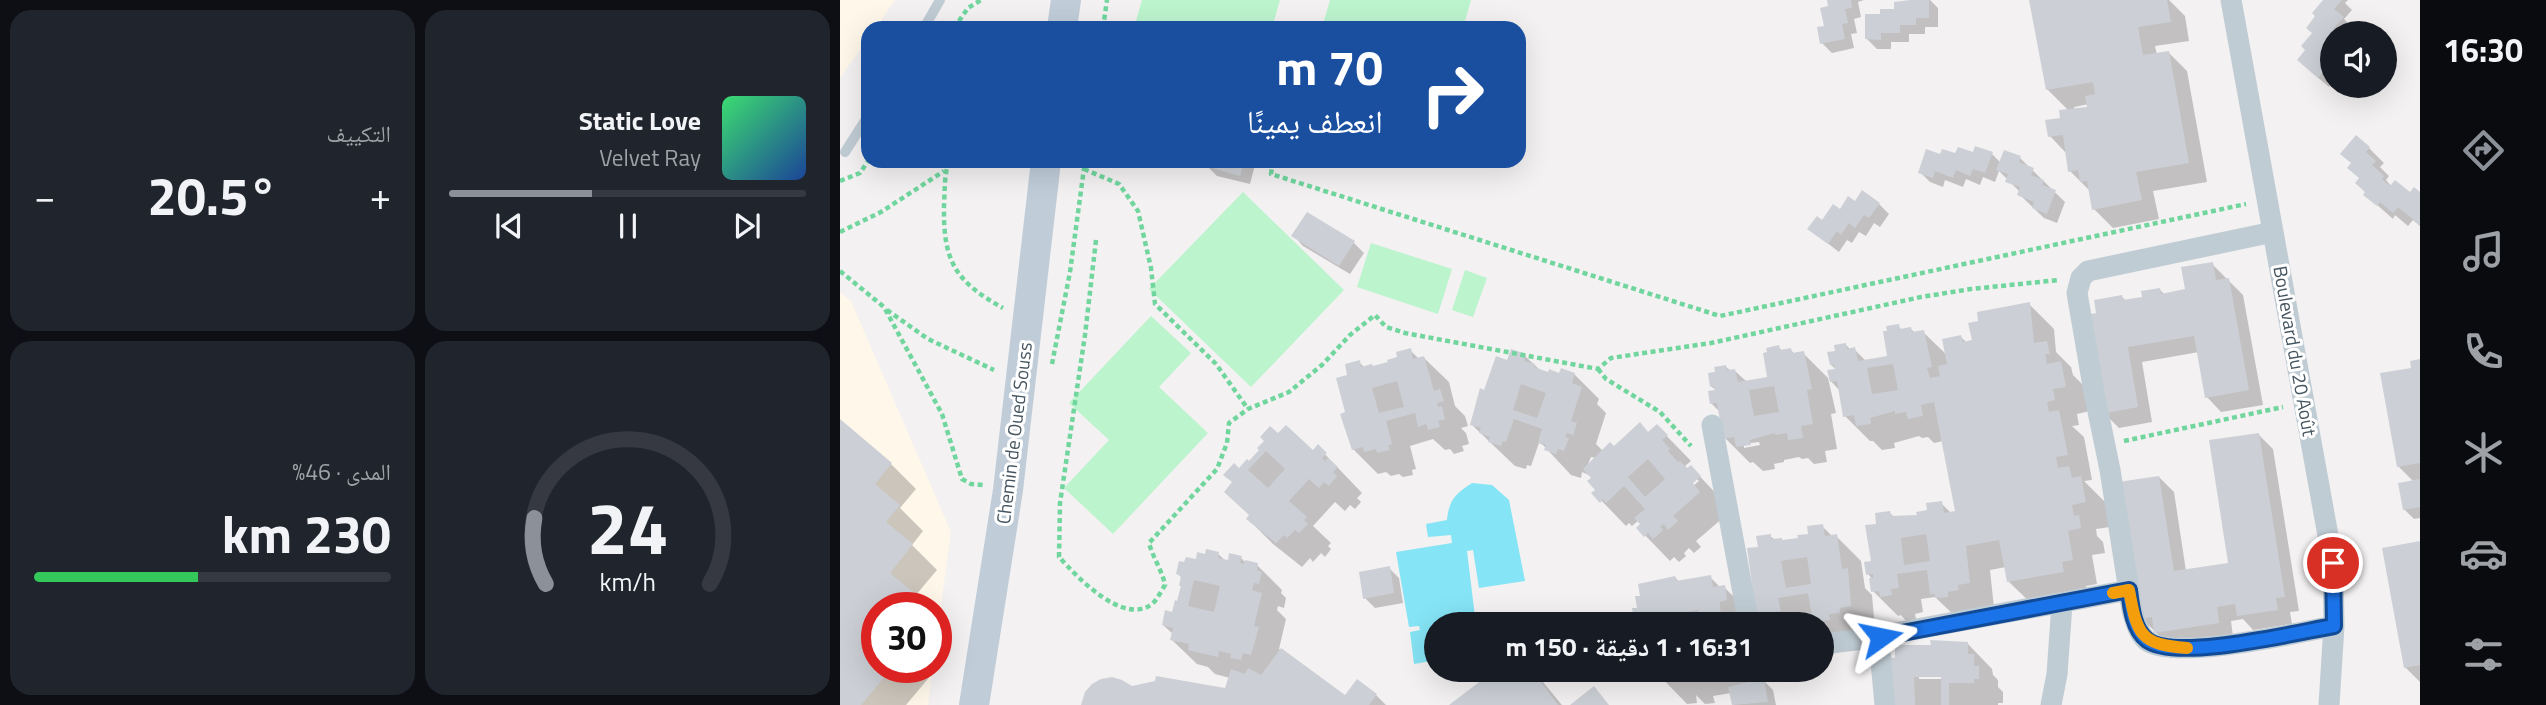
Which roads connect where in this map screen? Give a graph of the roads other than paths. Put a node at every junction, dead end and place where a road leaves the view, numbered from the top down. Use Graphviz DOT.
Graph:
graph roads {
  1 [pos="940,0"];
  2 [pos="1066,0"];
  3 [pos="2231,0"];
  4 [pos="928,21"];
  5 [pos="1063,21"];
  6 [pos="861,127"];
  7 [pos="845,152"];
  8 [pos="1045,168"];
  9 [pos="2273,232"];
  10 [pos="1712,425"];
  11 [pos="2129,590"];
  12 [pos="2062,604"];
  13 [pos="1747,612"];
  14 [pos="2334,626"];
  15 [pos="1881,637"];
  16 [pos="1834,643"];
  17 [pos="974,705"];
  18 [pos="1885,705"];
  19 [pos="2051,705"];
  20 [pos="2329,705"];
  1 -- 4 [label="lane"];
  2 -- 5 [label="street"];
  3 -- 9 [label="street, Boulevard du 20 Août"];
  6 -- 7 [label="lane"];
  8 -- 17 [label="street, Chemin de Oued Souss"];
  9 -- 11 [label="street"];
  9 -- 14 [label="street, Boulevard du 20 Août"];
  10 -- 13 [label="street"];
  11 -- 12 [label="street"];
  11 -- 14 [label="street"];
  12 -- 15 [label="street"];
  12 -- 19 [label="street"];
  14 -- 20 [label="street, Boulevard du 20 Août"];
  15 -- 16 [label="street"];
  15 -- 18 [label="street"];
}
